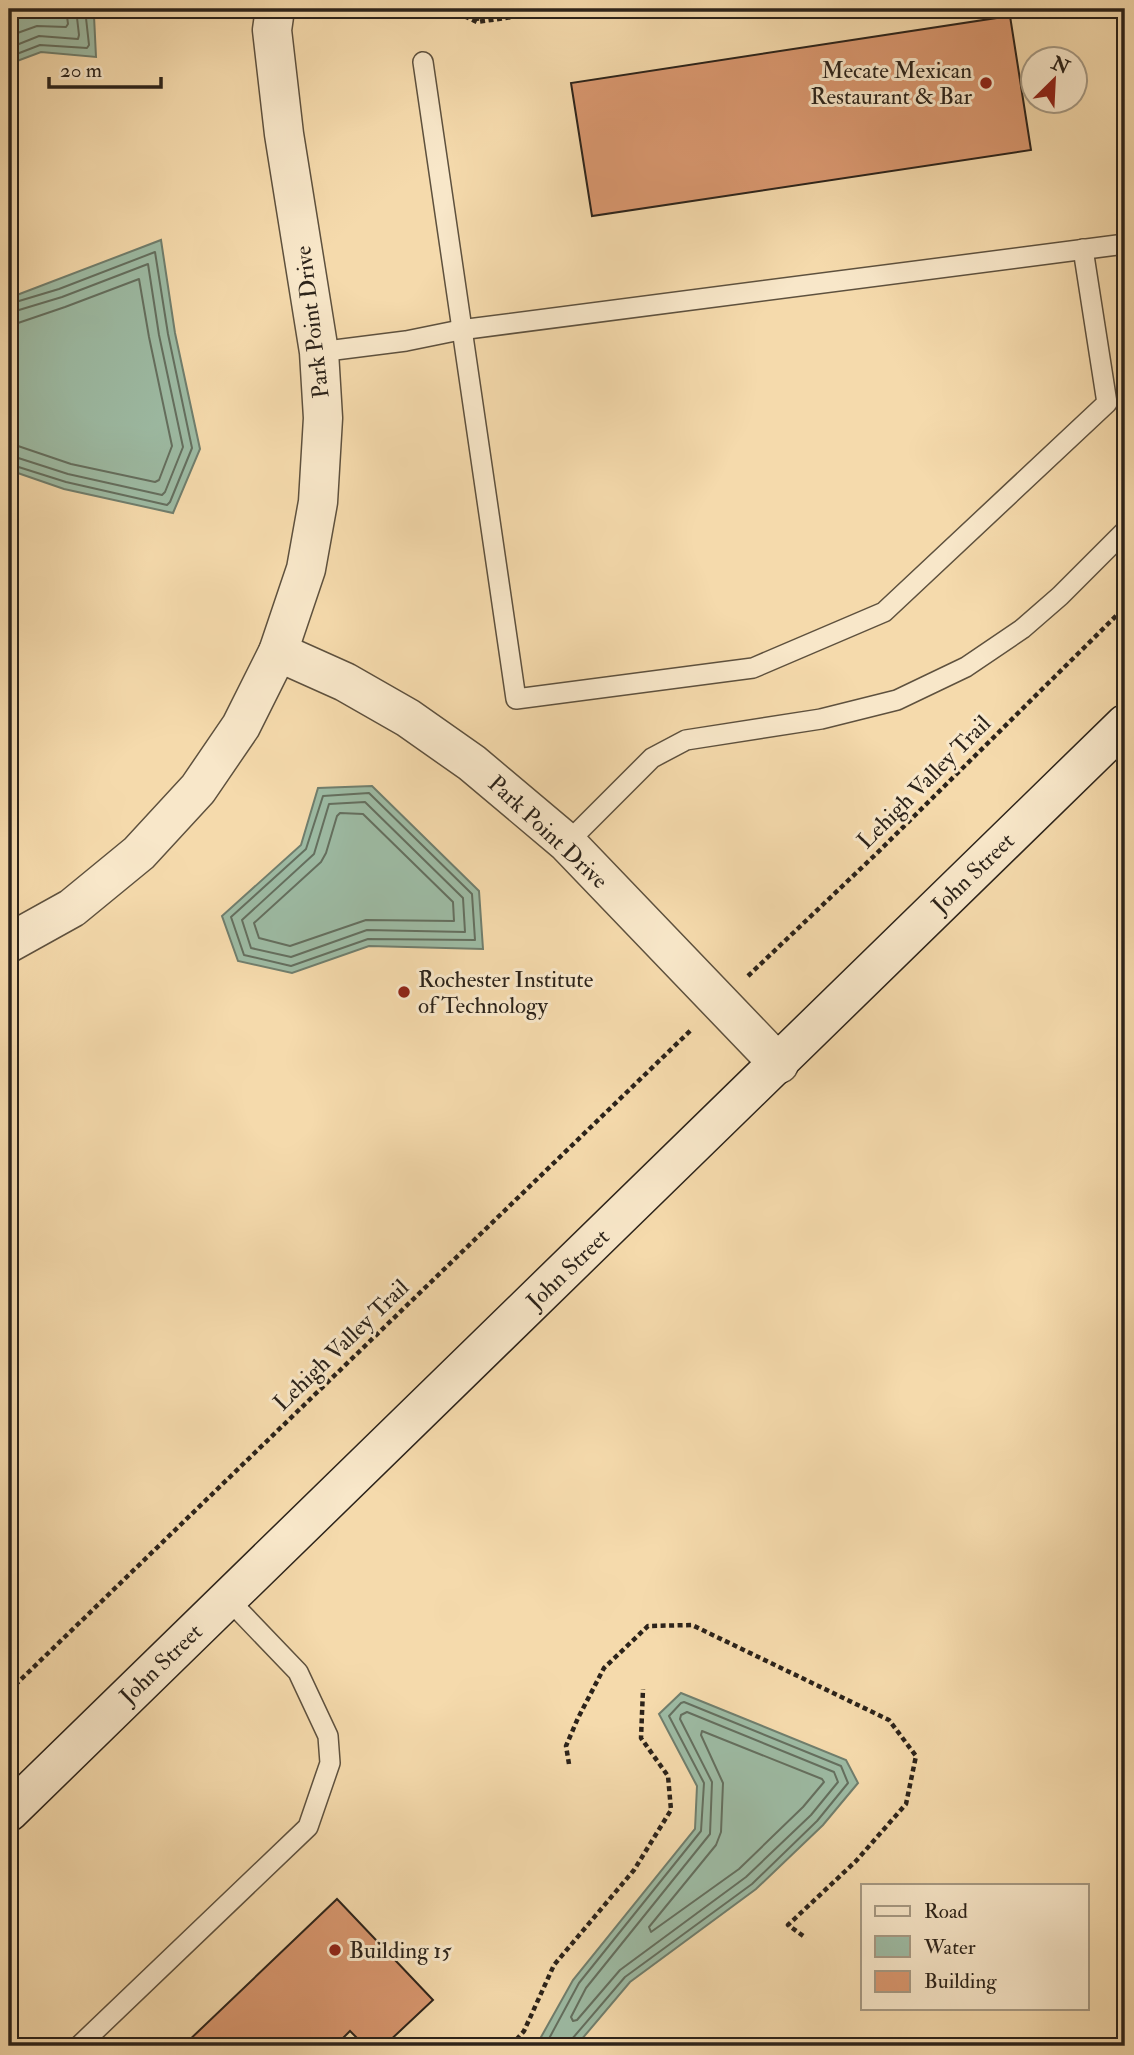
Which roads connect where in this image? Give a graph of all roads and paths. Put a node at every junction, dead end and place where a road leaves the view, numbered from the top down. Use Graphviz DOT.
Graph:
graph roads {
  1 [pos="449,9"];
  2 [pos="476,9"];
  3 [pos="569,9"];
  4 [pos="269,16"];
  5 [pos="477,22"];
  6 [pos="423,62"];
  7 [pos="1125,244"];
  8 [pos="1083,249"];
  9 [pos="460,330"];
  10 [pos="319,352"];
  11 [pos="1125,531"];
  12 [pos="1125,607"];
  13 [pos="278,652"];
  14 [pos="1125,724"];
  15 [pos="567,844"];
  16 [pos="9,943"];
  17 [pos="744,979"];
  18 [pos="698,1023"];
  19 [pos="779,1064"];
  20 [pos="228,1599"];
  21 [pos="643,1689"];
  22 [pos="9,1692"];
  23 [pos="569,1764"];
  24 [pos="9,1812"];
  25 [pos="806,1937"];
  26 [pos="79,2046"];
  27 [pos="511,2046"];
  1 -- 5 [label="path"];
  2 -- 5 [label="path"];
  3 -- 5 [label="path"];
  4 -- 10 [label="street, Park Point Drive"];
  6 -- 9 [label="lane"];
  7 -- 8 [label="lane"];
  8 -- 9 [label="lane"];
  8 -- 9 [label="lane"];
  9 -- 10 [label="lane"];
  10 -- 13 [label="street, Park Point Drive"];
  11 -- 15 [label="lane"];
  12 -- 17 [label="path, Lehigh Valley Trail"];
  13 -- 15 [label="street, Park Point Drive"];
  13 -- 16 [label="street, Park Point Drive"];
  14 -- 19 [label="street, John Street"];
  15 -- 19 [label="street, Park Point Drive"];
  18 -- 22 [label="path, Lehigh Valley Trail"];
  19 -- 20 [label="street, John Street"];
  20 -- 24 [label="street, John Street"];
  20 -- 26 [label="lane"];
  21 -- 27 [label="path"];
  23 -- 25 [label="path"];
}
